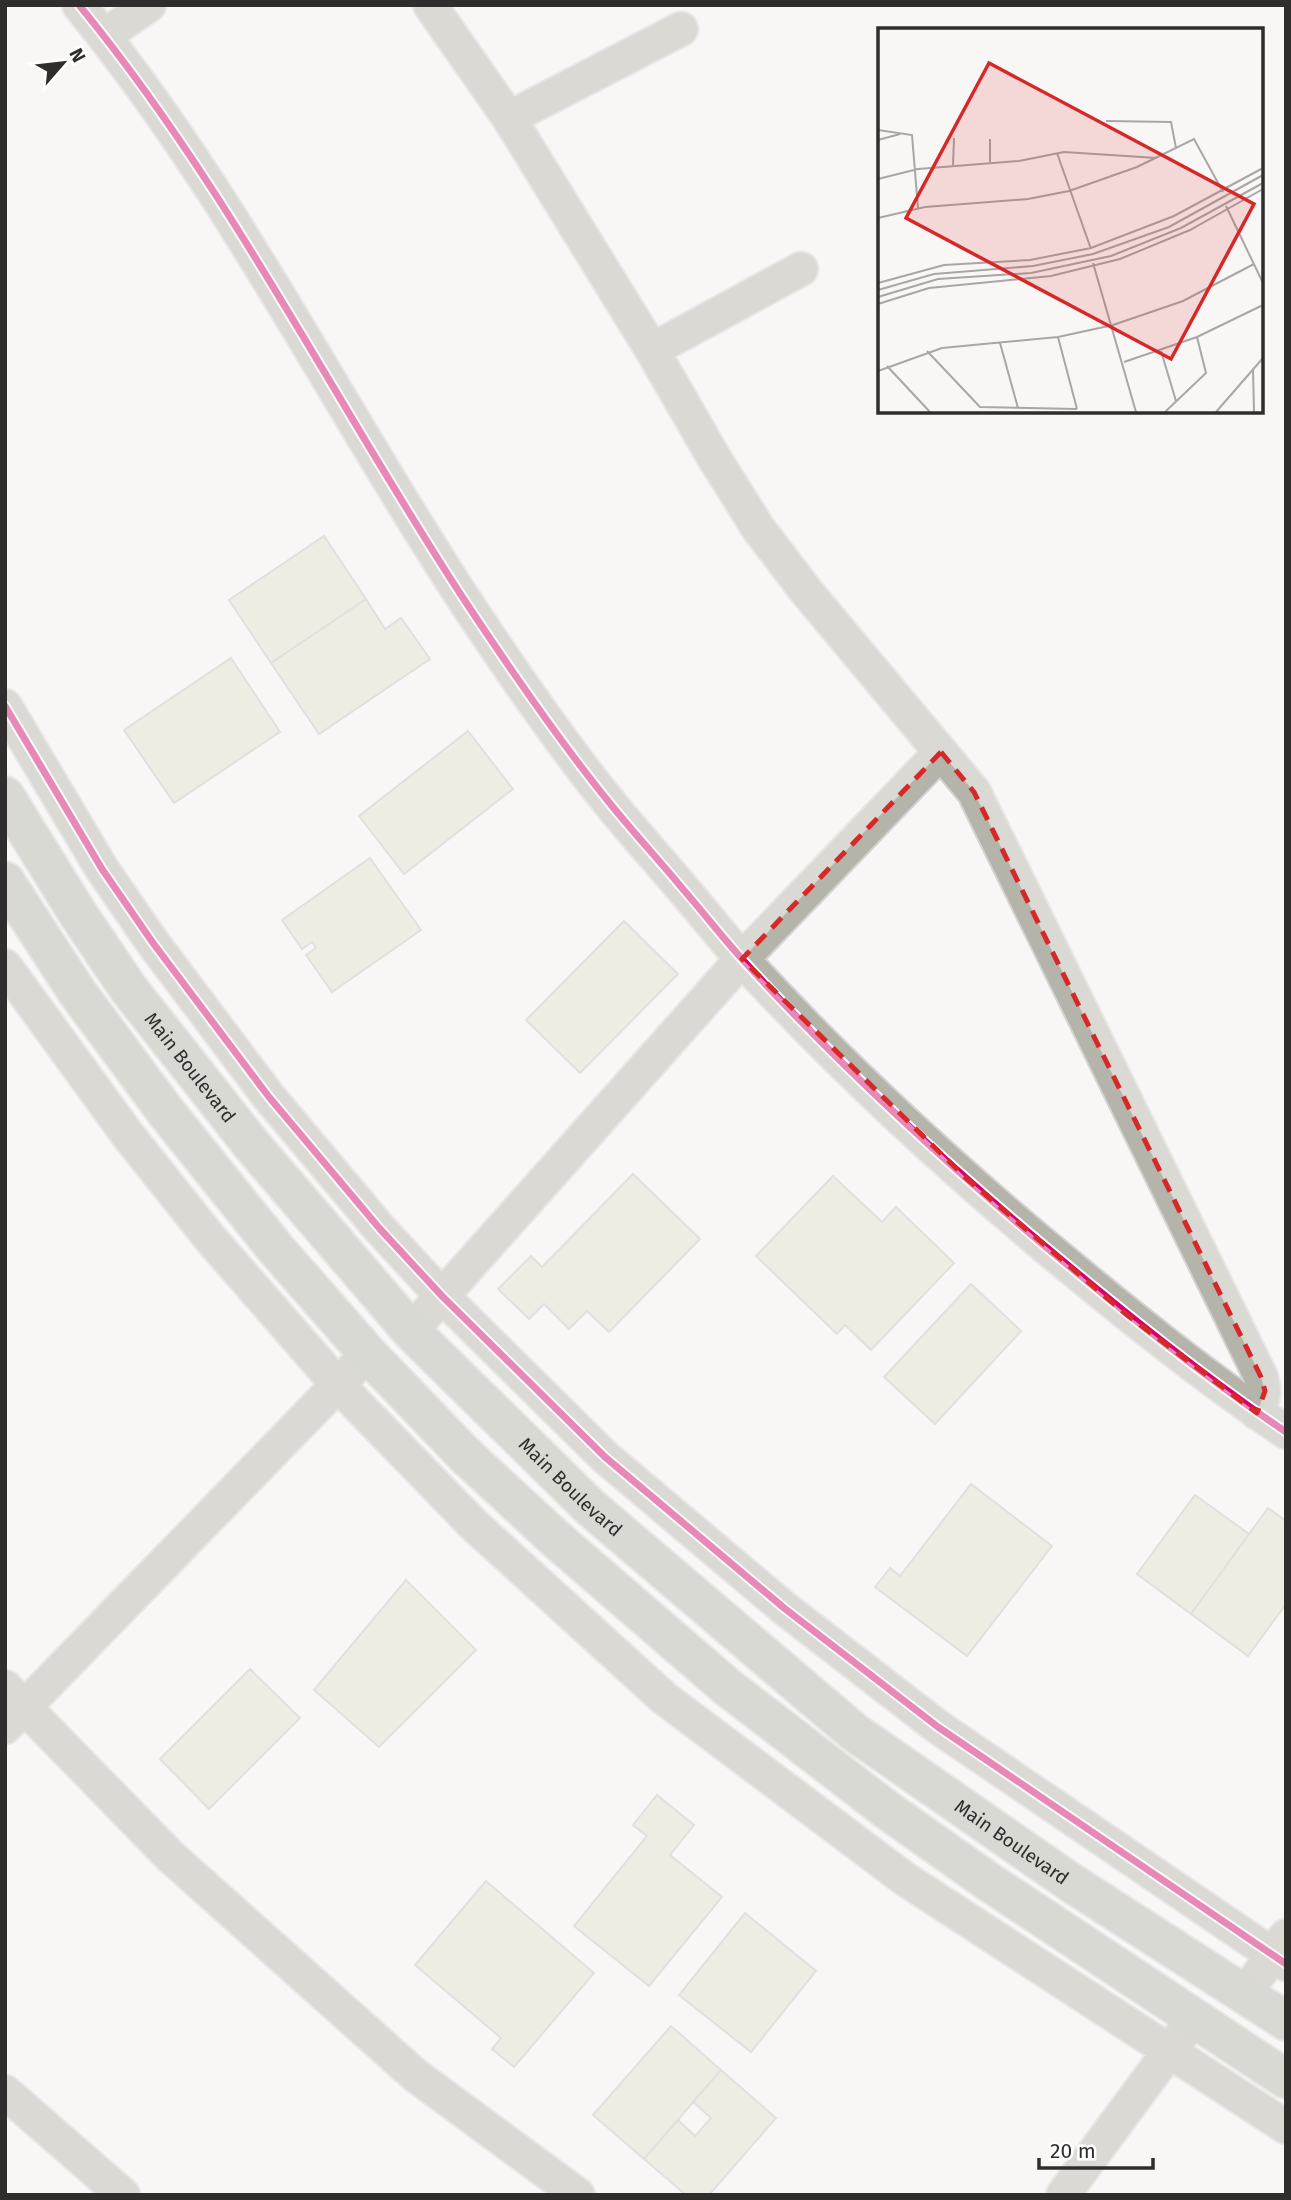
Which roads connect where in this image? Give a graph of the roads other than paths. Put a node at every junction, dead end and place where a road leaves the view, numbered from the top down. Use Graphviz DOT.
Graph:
graph roads {
  1 [pos="79,5"];
  2 [pos="149,5"];
  3 [pos="430,5"];
  4 [pos="681,29"];
  5 [pos="104,36"];
  6 [pos="509,118"];
  7 [pos="801,269"];
  8 [pos="652,350"];
  9 [pos="5,706"];
  10 [pos="941,752"];
  11 [pos="5,796"];
  12 [pos="5,881"];
  13 [pos="742,959"];
  14 [pos="5,966"];
  15 [pos="442,1296"];
  16 [pos="411,1331"];
  17 [pos="368,1354"];
  18 [pos="338,1385"];
  19 [pos="1257,1413"];
  20 [pos="1286,1432"];
  21 [pos="12,1707"];
  22 [pos="1281,1952"];
  23 [pos="1244,1995"];
  24 [pos="1194,2019"];
  25 [pos="1286,2021"];
  26 [pos="1168,2052"];
  27 [pos="1286,2080"];
  28 [pos="10,2107"];
  29 [pos="1286,2127"];
  30 [pos="122,2195"];
  31 [pos="578,2195"];
  32 [pos="1063,2195"];
  1 -- 5 [label="street"];
  2 -- 5 [label="street"];
  3 -- 6 [label="street"];
  4 -- 6 [label="street"];
  5 -- 13 [label="street"];
  6 -- 8 [label="street"];
  7 -- 8 [label="street"];
  8 -- 10 [label="street"];
  9 -- 15 [label="street"];
  10 -- 13 [label="street"];
  10 -- 19 [label="street"];
  11 -- 16 [label="main road, Main Boulevard"];
  12 -- 17 [label="main road"];
  13 -- 15 [label="street"];
  13 -- 19 [label="street"];
  14 -- 18 [label="street"];
  15 -- 16 [label="street"];
  15 -- 22 [label="street"];
  16 -- 23 [label="main road, Main Boulevard"];
  17 -- 18 [label="street"];
  17 -- 24 [label="main road"];
  18 -- 21 [label="street"];
  18 -- 26 [label="street"];
  19 -- 20 [label="street"];
  21 -- 31 [label="street"];
  22 -- 23 [label="street"];
  23 -- 25 [label="main road, Main Boulevard"];
  24 -- 26 [label="street"];
  24 -- 27 [label="main road"];
  26 -- 29 [label="street"];
  26 -- 32 [label="street"];
  28 -- 30 [label="street"];
}
